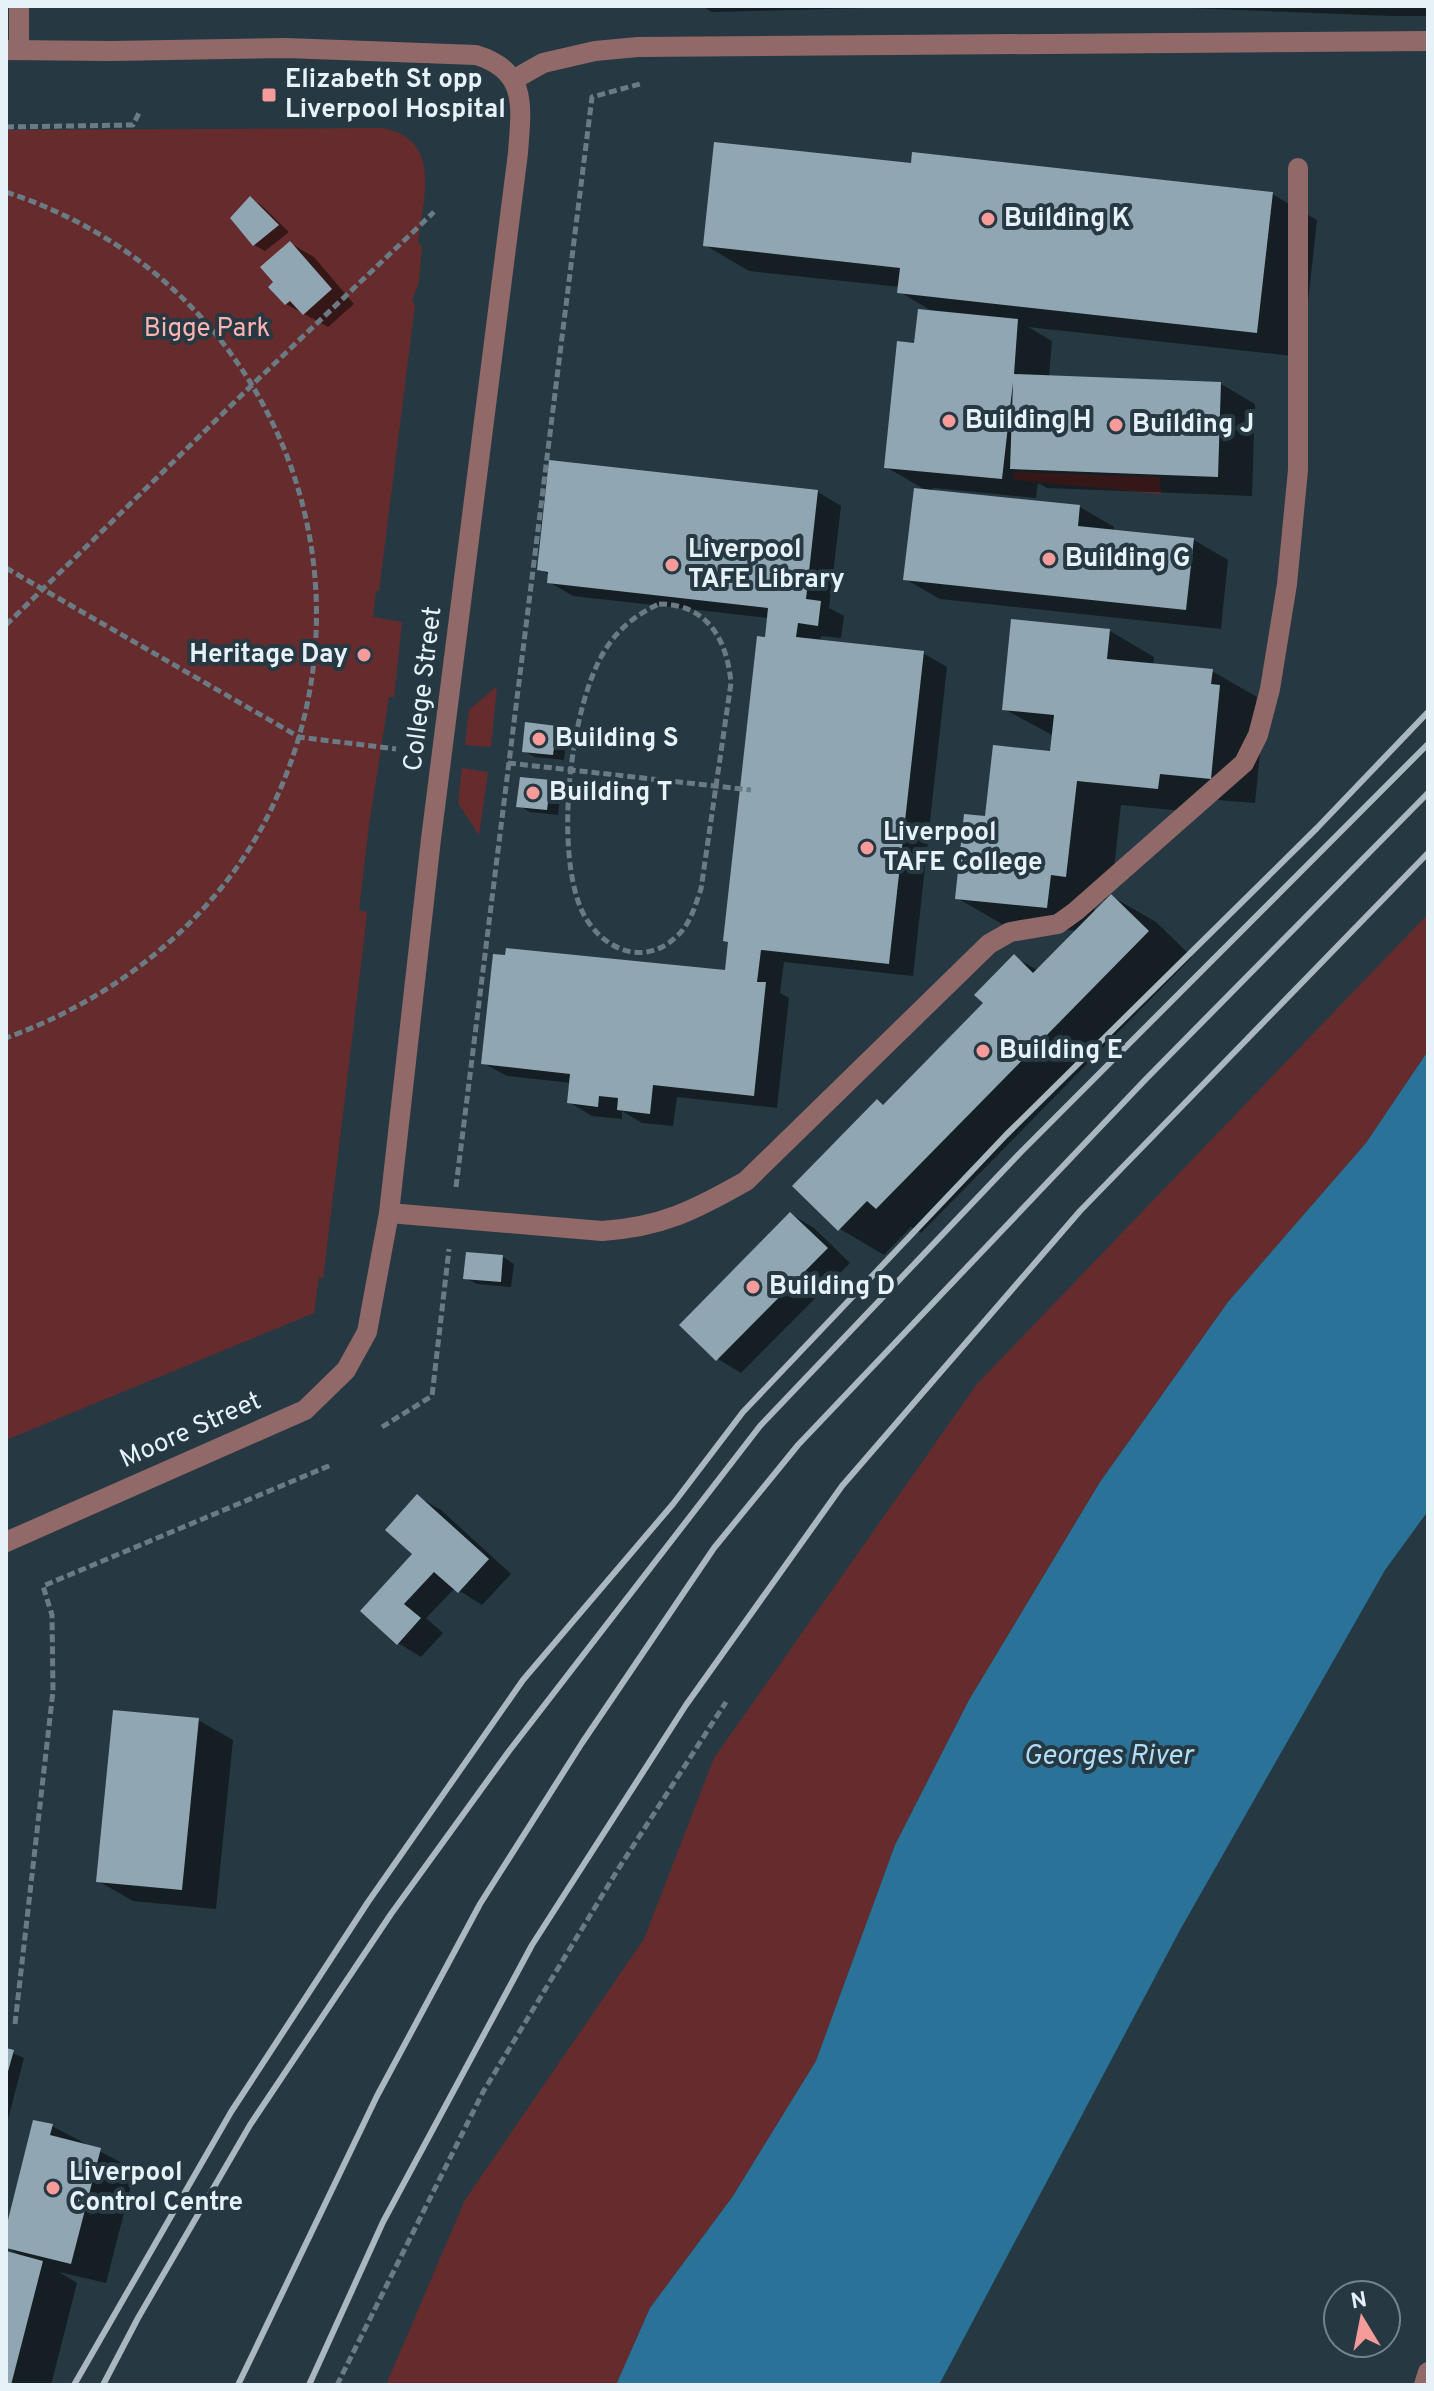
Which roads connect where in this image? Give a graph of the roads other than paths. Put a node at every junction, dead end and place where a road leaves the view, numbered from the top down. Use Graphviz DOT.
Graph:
graph roads {
  1 [pos="19,6"];
  2 [pos="1428,41"];
  3 [pos="12,50"];
  4 [pos="513,80"];
  5 [pos="1298,168"];
  6 [pos="389,1213"];
  7 [pos="367,1332"];
  8 [pos="6,1542"];
  9 [pos="1428,2372"];
  10 [pos="1424,2385"];
  1 -- 3 [label="street"];
  2 -- 4 [label="street"];
  3 -- 4 [label="street"];
  4 -- 6 [label="street, College Street"];
  5 -- 6 [label="street"];
  6 -- 7 [label="street, College Street"];
  7 -- 8 [label="street, Moore Street"];
  9 -- 10 [label="street"];
}
